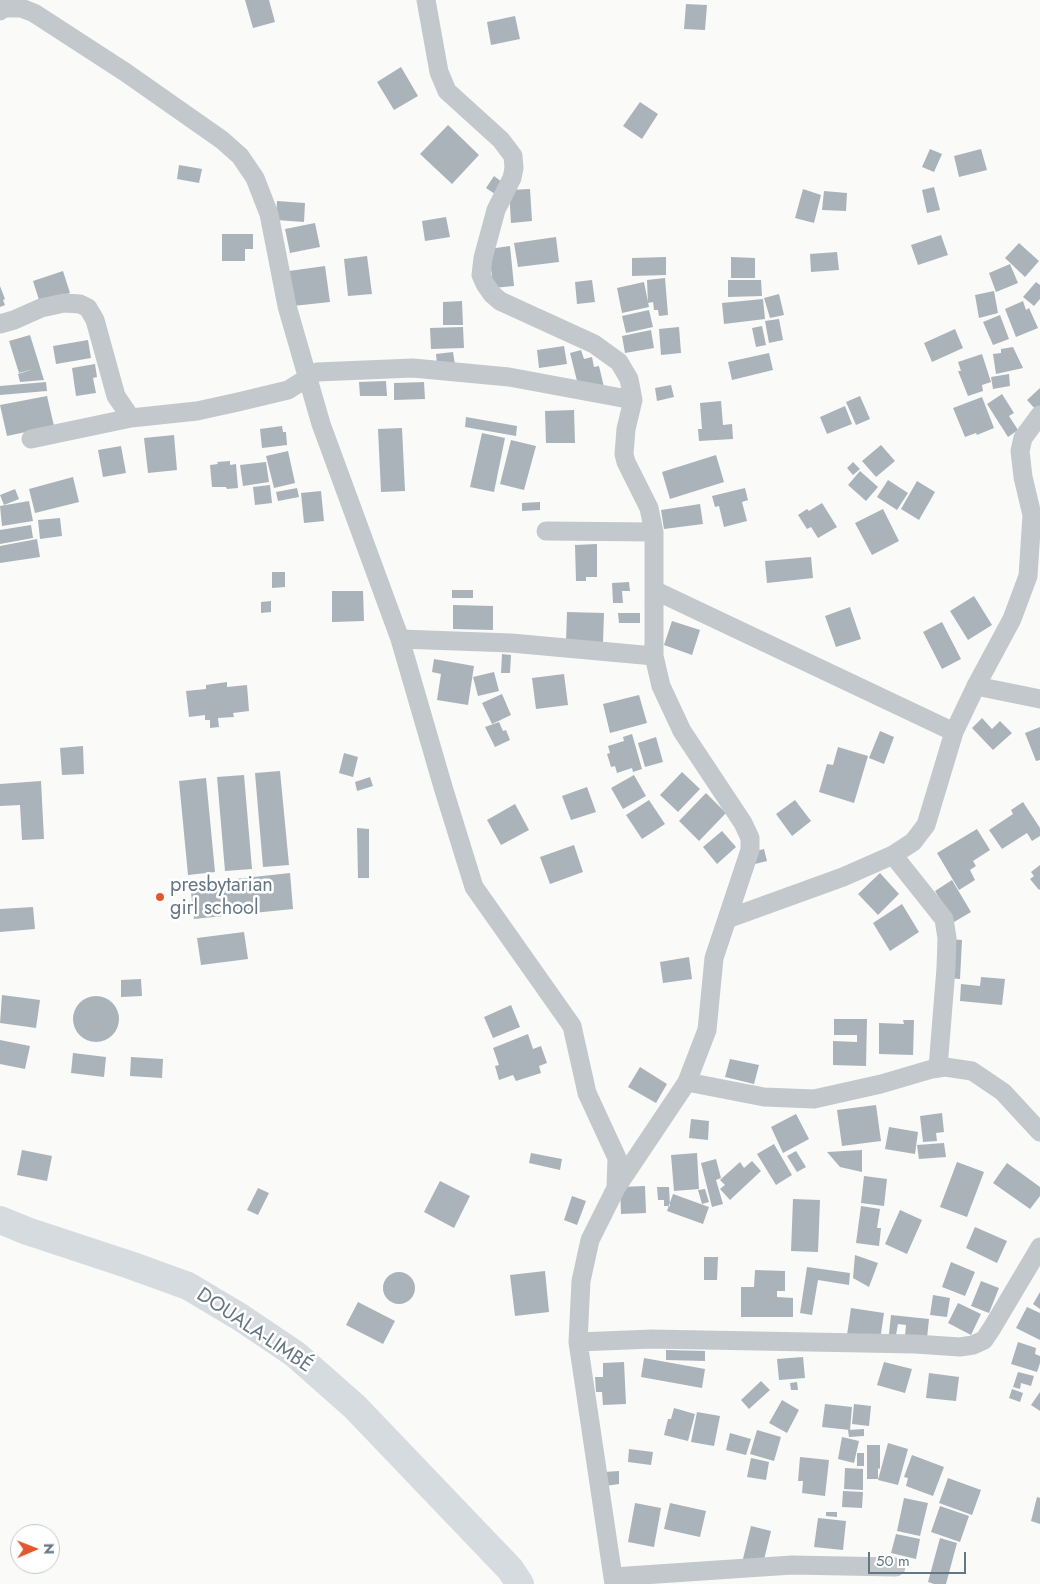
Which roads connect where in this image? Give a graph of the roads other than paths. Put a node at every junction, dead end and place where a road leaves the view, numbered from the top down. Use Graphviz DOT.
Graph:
graph roads {
  1 [pos="426,0"];
  2 [pos="0,11"];
  3 [pos="0,324"];
  4 [pos="307,378"];
  5 [pos="633,400"];
  6 [pos="1040,415"];
  7 [pos="132,418"];
  8 [pos="31,439"];
  9 [pos="546,531"];
  10 [pos="654,532"];
  11 [pos="654,590"];
  12 [pos="400,638"];
  13 [pos="654,656"];
  14 [pos="976,686"];
  15 [pos="1040,699"];
  16 [pos="954,732"];
  17 [pos="893,855"];
  18 [pos="727,919"];
  19 [pos="938,1068"];
  20 [pos="687,1082"];
  21 [pos="1040,1132"];
  22 [pos="616,1188"];
  23 [pos="0,1220"];
  24 [pos="1040,1247"];
  25 [pos="578,1342"];
  26 [pos="896,1567"];
  27 [pos="614,1581"];
  28 [pos="520,1584"];
  1 -- 5 [label="street"];
  2 -- 4 [label="street"];
  3 -- 7 [label="street"];
  4 -- 5 [label="street"];
  4 -- 7 [label="street"];
  4 -- 12 [label="street"];
  5 -- 10 [label="street"];
  6 -- 14 [label="street"];
  7 -- 8 [label="street"];
  9 -- 10 [label="street"];
  10 -- 11 [label="street"];
  11 -- 13 [label="street"];
  11 -- 16 [label="street"];
  12 -- 13 [label="street"];
  12 -- 22 [label="street"];
  13 -- 18 [label="street"];
  14 -- 15 [label="street"];
  14 -- 16 [label="street"];
  16 -- 17 [label="street"];
  17 -- 18 [label="street"];
  17 -- 19 [label="street"];
  18 -- 20 [label="street"];
  19 -- 20 [label="street"];
  19 -- 21 [label="street"];
  20 -- 22 [label="street"];
  22 -- 25 [label="street"];
  23 -- 28 [label="highway, DOUALA-LIMBÉ"];
  24 -- 25 [label="street"];
  25 -- 27 [label="street"];
  26 -- 27 [label="street"];
}
